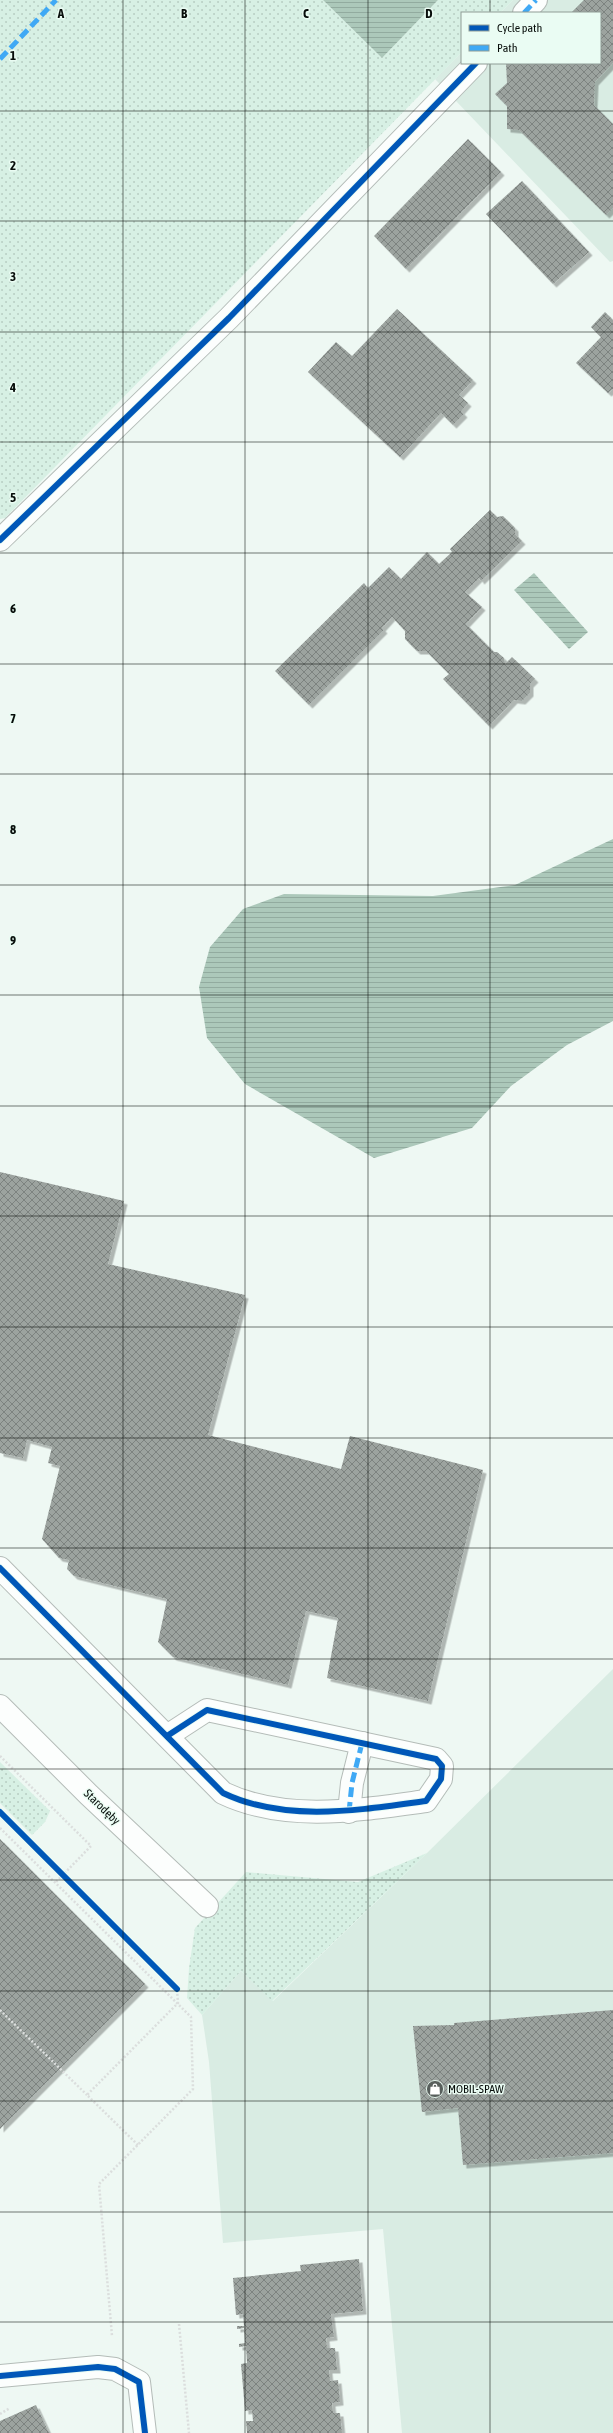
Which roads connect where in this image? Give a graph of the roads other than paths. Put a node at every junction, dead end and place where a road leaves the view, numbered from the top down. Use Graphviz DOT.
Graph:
graph roads {
  1 [pos="536,0"];
  2 [pos="525,12"];
  3 [pos="475,64"];
  4 [pos="0,540"];
  5 [pos="0,1568"];
  6 [pos="0,1706"];
  7 [pos="167,1736"];
  8 [pos="362,1743"];
  9 [pos="349,1812"];
  10 [pos="207,1906"];
  11 [pos="0,2376"];
  12 [pos="145,2433"];
  1 -- 2 [label="street"];
  3 -- 4 [label="street"];
  5 -- 7 [label="street"];
  6 -- 10 [label="street, Starodęby"];
  7 -- 8 [label="street"];
  7 -- 9 [label="street"];
  8 -- 9 [label="street"];
  8 -- 9 [label="street"];
  11 -- 12 [label="street"];
}
